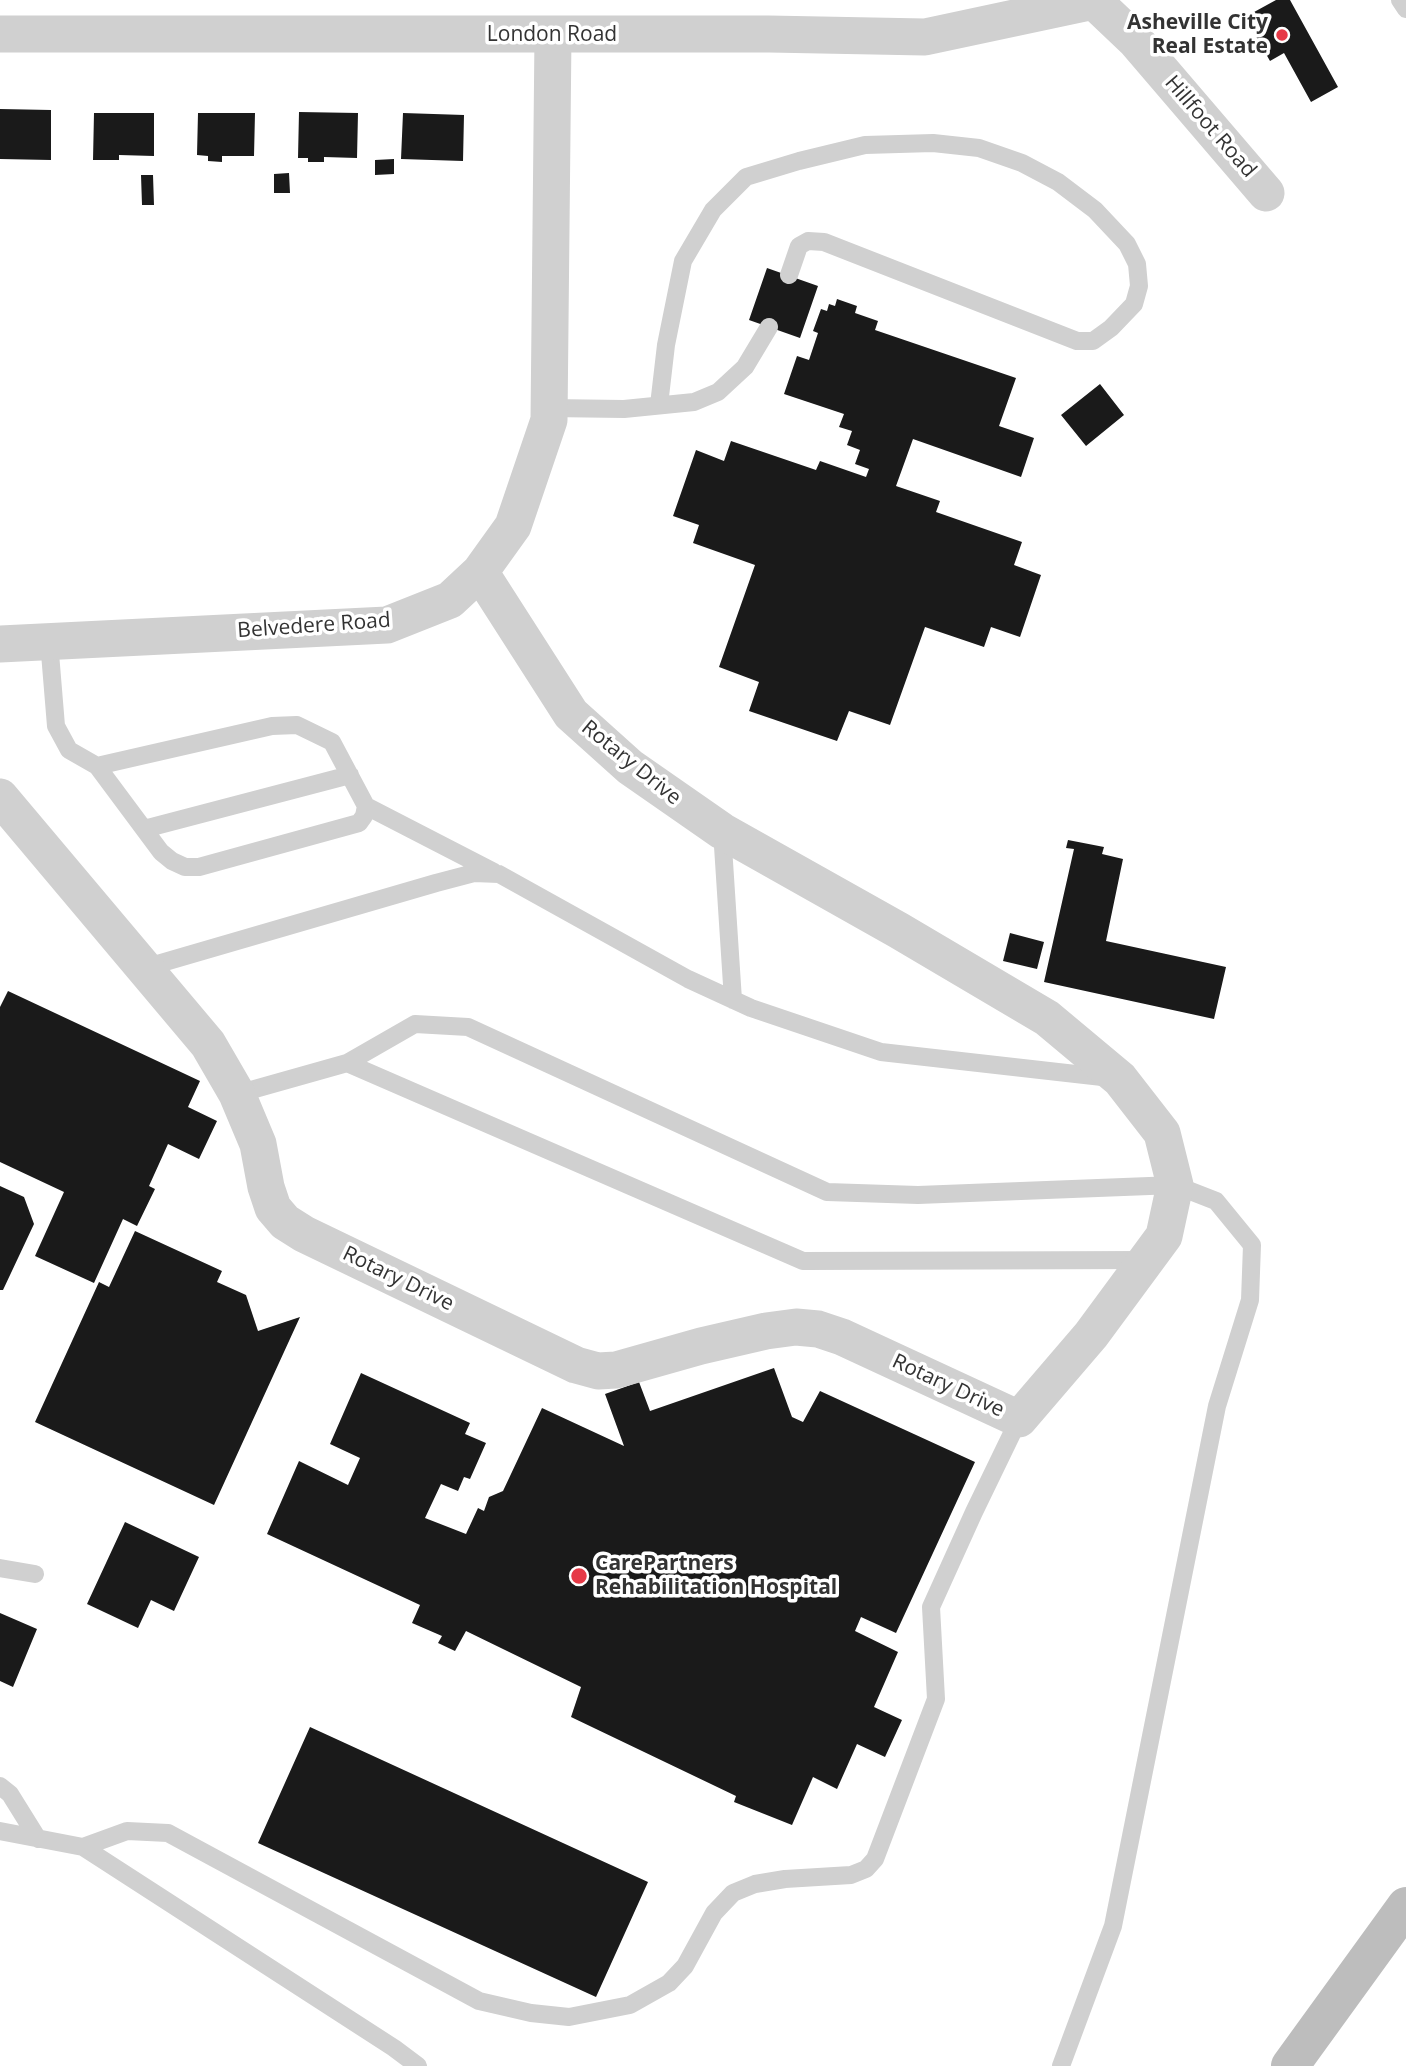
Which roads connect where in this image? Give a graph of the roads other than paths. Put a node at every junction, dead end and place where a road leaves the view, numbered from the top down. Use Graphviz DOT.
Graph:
graph roads {
  1 [pos="1400,0"];
  2 [pos="1096,1"];
  3 [pos="1406,9"];
  4 [pos="0,34"];
  5 [pos="553,35"];
  6 [pos="1266,193"];
  7 [pos="789,275"];
  8 [pos="769,327"];
  9 [pos="659,405"];
  10 [pos="549,408"];
  11 [pos="480,572"];
  12 [pos="49,641"];
  13 [pos="0,643"];
  14 [pos="97,766"];
  15 [pos="350,775"];
  16 [pos="0,797"];
  17 [pos="366,806"];
  18 [pos="144,829"];
  19 [pos="722,831"];
  20 [pos="499,874"];
  21 [pos="144,968"];
  22 [pos="733,1000"];
  23 [pos="347,1063"];
  24 [pos="1120,1079"];
  25 [pos="237,1094"];
  26 [pos="1175,1185"];
  27 [pos="1146,1260"];
  28 [pos="1019,1419"];
  29 [pos="0,1568"];
  30 [pos="34,1574"];
  31 [pos="0,1786"];
  32 [pos="0,1831"];
  33 [pos="38,1839"];
  34 [pos="83,1847"];
  35 [pos="1406,1906"];
  36 [pos="418,2066"];
  37 [pos="1061,2066"];
  38 [pos="1290,2066"];
  1 -- 3 [label="lane"];
  2 -- 5 [label="street, London Road"];
  2 -- 6 [label="street, Hillfoot Road"];
  4 -- 5 [label="street, London Road"];
  5 -- 10 [label="street, Belvedere Road"];
  7 -- 9 [label="lane"];
  8 -- 9 [label="lane"];
  9 -- 10 [label="lane"];
  10 -- 11 [label="street, Belvedere Road"];
  11 -- 12 [label="street, Belvedere Road"];
  11 -- 19 [label="street, Rotary Drive"];
  12 -- 13 [label="street, Belvedere Road"];
  12 -- 14 [label="lane"];
  14 -- 15 [label="lane"];
  14 -- 18 [label="lane"];
  15 -- 17 [label="lane"];
  15 -- 18 [label="lane"];
  16 -- 21 [label="street, Rotary Drive"];
  17 -- 18 [label="lane"];
  17 -- 20 [label="lane"];
  19 -- 22 [label="lane"];
  19 -- 24 [label="street, Rotary Drive"];
  20 -- 21 [label="lane"];
  20 -- 22 [label="lane"];
  21 -- 25 [label="street, Rotary Drive"];
  22 -- 24 [label="lane"];
  23 -- 25 [label="lane"];
  23 -- 26 [label="lane"];
  23 -- 27 [label="lane"];
  24 -- 26 [label="street, Rotary Drive"];
  25 -- 28 [label="street, Rotary Drive"];
  26 -- 27 [label="street, Rotary Drive"];
  26 -- 37 [label="lane"];
  27 -- 28 [label="street, Rotary Drive"];
  28 -- 34 [label="lane"];
  29 -- 30 [label="lane"];
  31 -- 33 [label="lane"];
  32 -- 33 [label="lane"];
  33 -- 34 [label="lane"];
  34 -- 36 [label="lane"];
  35 -- 38 [label="main road"];
}
